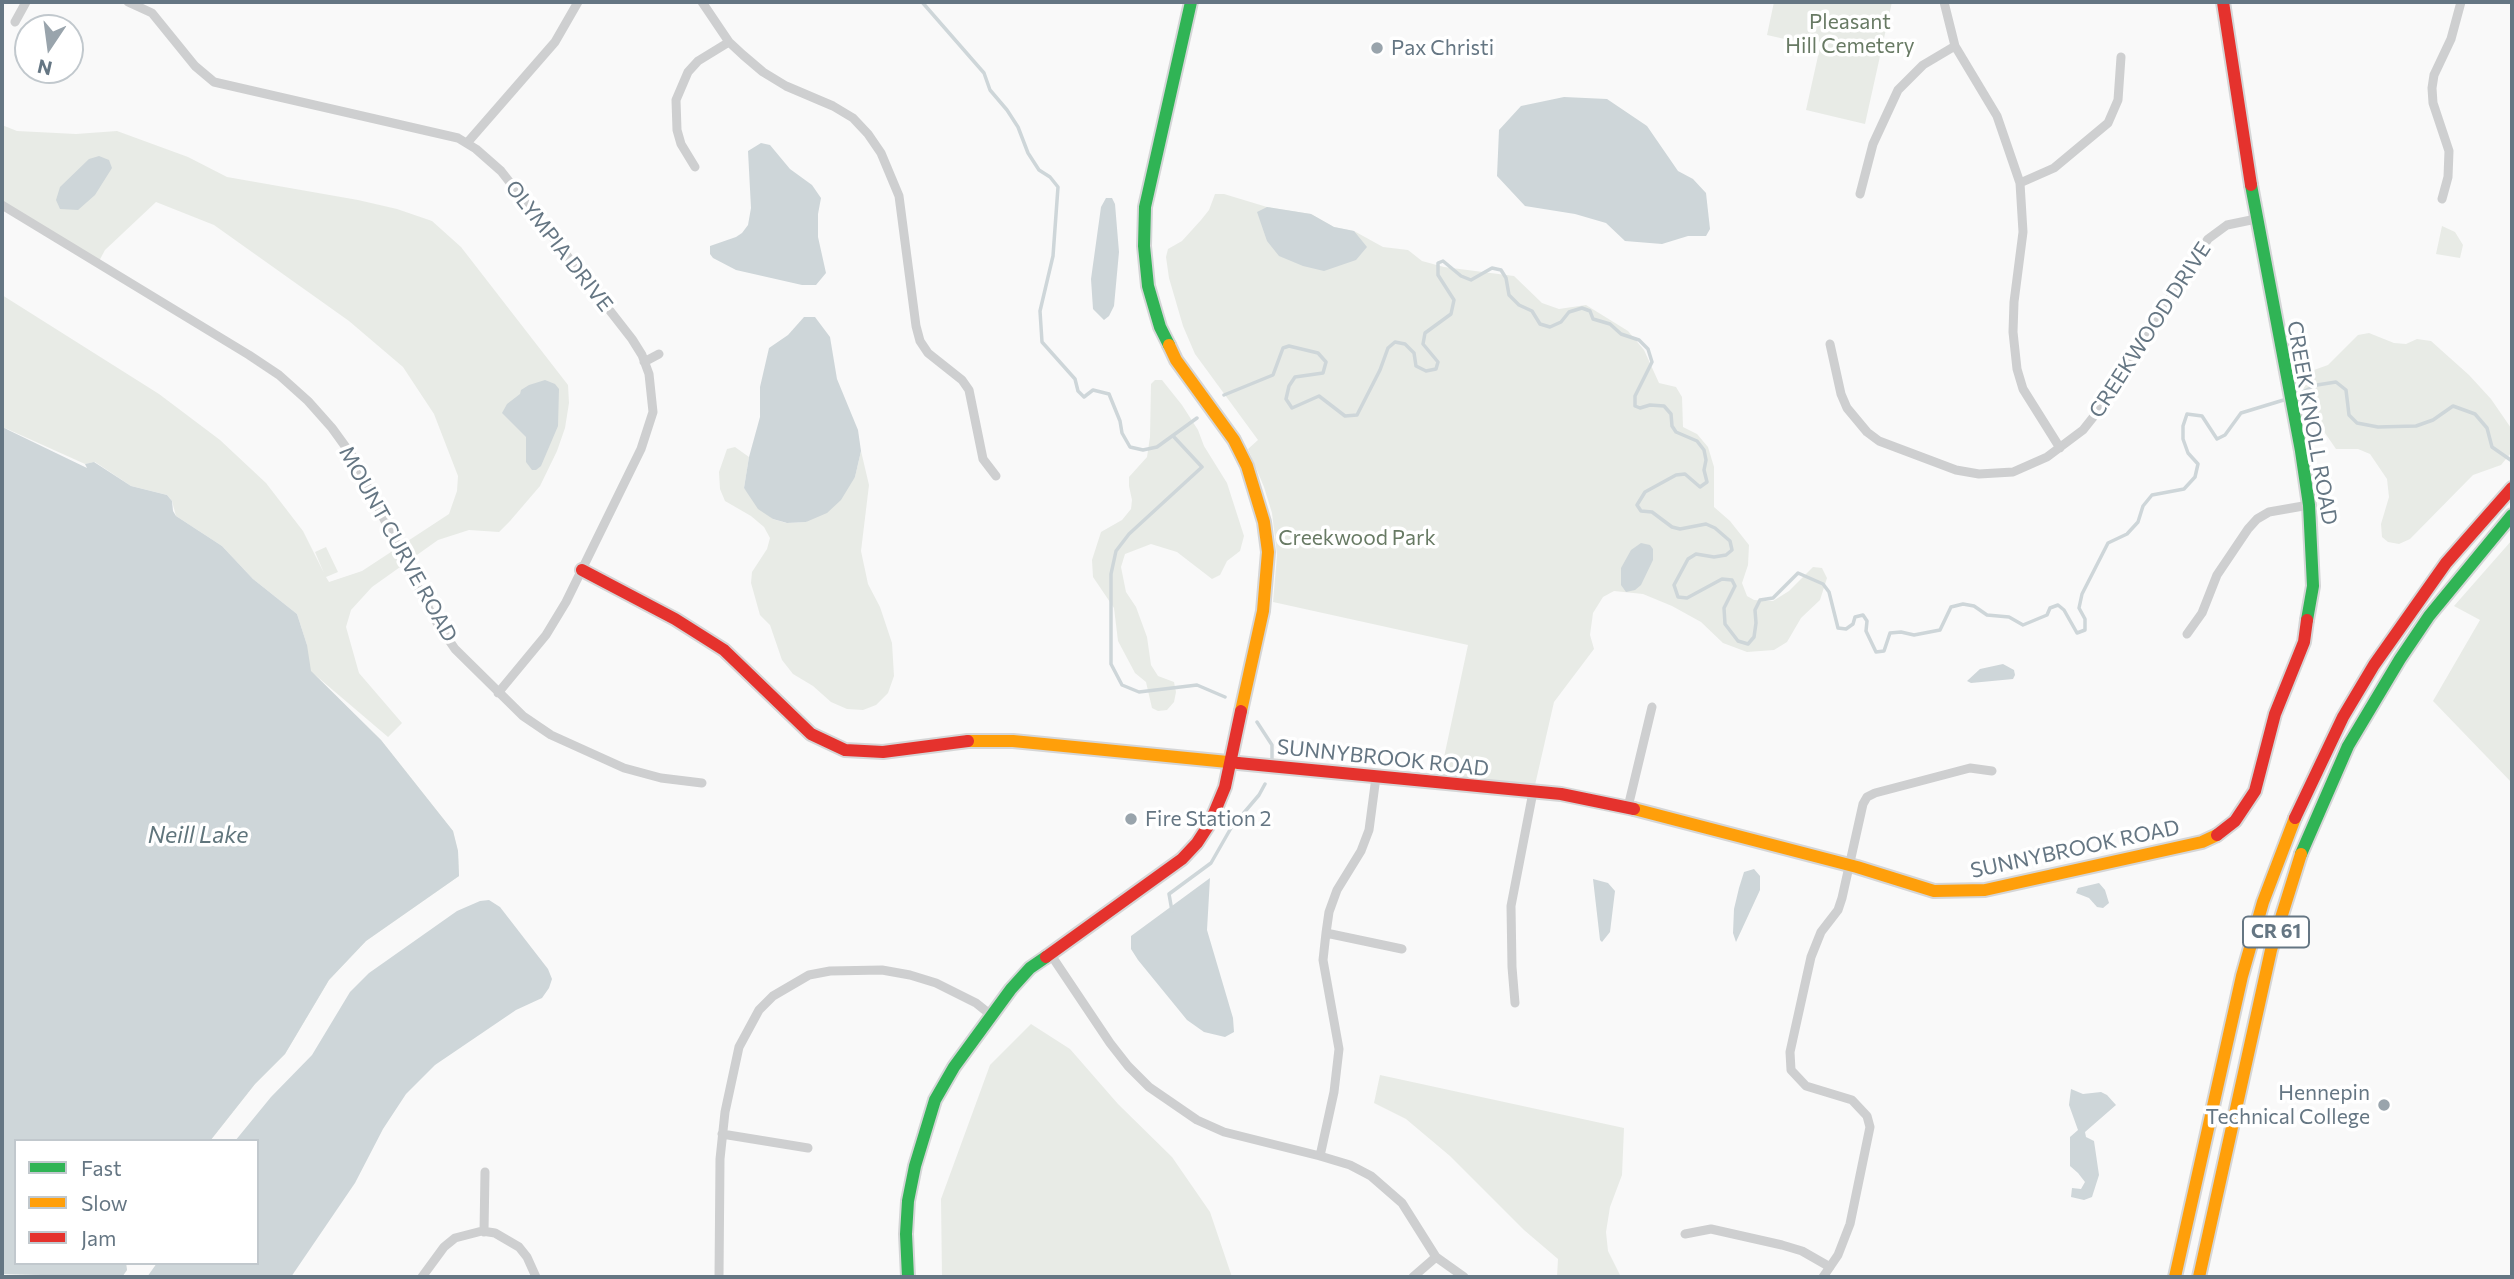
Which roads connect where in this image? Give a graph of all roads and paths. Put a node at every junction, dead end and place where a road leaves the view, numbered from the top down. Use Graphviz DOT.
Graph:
graph roads {
  1 [pos="128,2"];
  2 [pos="578,2"];
  3 [pos="702,2"];
  4 [pos="1191,2"];
  5 [pos="1944,2"];
  6 [pos="2223,2"];
  7 [pos="2460,2"];
  8 [pos="145,5"];
  9 [pos="729,41"];
  10 [pos="1955,46"];
  11 [pos="2121,57"];
  12 [pos="467,143"];
  13 [pos="695,167"];
  14 [pos="2020,183"];
  15 [pos="1860,194"];
  16 [pos="2442,199"];
  17 [pos="2,205"];
  18 [pos="2256,219"];
  19 [pos="1830,344"];
  20 [pos="659,354"];
  21 [pos="644,362"];
  22 [pos="2060,448"];
  23 [pos="996,476"];
  24 [pos="2512,488"];
  25 [pos="2309,505"];
  26 [pos="2512,514"];
  27 [pos="582,570"];
  28 [pos="2187,634"];
  29 [pos="498,694"];
  30 [pos="1652,707"];
  31 [pos="1229,762"];
  32 [pos="1992,771"];
  33 [pos="1376,776"];
  34 [pos="702,783"];
  35 [pos="1533,792"];
  36 [pos="1628,807"];
  37 [pos="2221,833"];
  38 [pos="1850,865"];
  39 [pos="1326,933"];
  40 [pos="1402,949"];
  41 [pos="1049,952"];
  42 [pos="1515,1003"];
  43 [pos="991,1015"];
  44 [pos="1793,1073"];
  45 [pos="1783,1079"];
  46 [pos="722,1134"];
  47 [pos="808,1148"];
  48 [pos="1320,1156"];
  49 [pos="485,1172"];
  50 [pos="484,1232"];
  51 [pos="1685,1234"];
  52 [pos="1436,1258"];
  53 [pos="1830,1267"];
  54 [pos="422,1277"];
  55 [pos="536,1277"];
  56 [pos="719,1277"];
  57 [pos="908,1277"];
  58 [pos="1413,1277"];
  59 [pos="1464,1277"];
  60 [pos="1823,1277"];
  61 [pos="2175,1277"];
  62 [pos="2199,1277"];
  1 -- 8 [label="street, OLYMPIA DRIVE"];
  2 -- 12 [label="street"];
  3 -- 9 [label="street"];
  4 -- 31 [label="street"];
  5 -- 10 [label="street"];
  6 -- 18 [label="street, CREEK KNOLL ROAD"];
  7 -- 16 [label="street"];
  8 -- 12 [label="street, OLYMPIA DRIVE"];
  9 -- 13 [label="street"];
  9 -- 23 [label="street"];
  10 -- 14 [label="street"];
  10 -- 15 [label="street"];
  11 -- 14 [label="street"];
  12 -- 21 [label="street, OLYMPIA DRIVE"];
  14 -- 22 [label="street"];
  17 -- 29 [label="street, MOUNT CURVE ROAD"];
  18 -- 22 [label="street, CREEKWOOD DRIVE"];
  18 -- 25 [label="street, CREEK KNOLL ROAD"];
  19 -- 22 [label="street, CREEKWOOD DRIVE"];
  20 -- 21 [label="street"];
  21 -- 27 [label="street, OLYMPIA DRIVE"];
  24 -- 61 [label="street, CR 61"];
  25 -- 28 [label="street"];
  25 -- 37 [label="street, CREEK KNOLL ROAD"];
  26 -- 62 [label="street, CR 61"];
  27 -- 29 [label="street, OLYMPIA DRIVE"];
  27 -- 31 [label="street, SUNNYBROOK ROAD"];
  29 -- 34 [label="street, MOUNT CURVE ROAD"];
  30 -- 36 [label="street"];
  31 -- 33 [label="street, SUNNYBROOK ROAD"];
  31 -- 41 [label="street"];
  32 -- 38 [label="street"];
  33 -- 35 [label="street, SUNNYBROOK ROAD"];
  33 -- 39 [label="street"];
  35 -- 36 [label="street, SUNNYBROOK ROAD"];
  35 -- 42 [label="street"];
  36 -- 38 [label="street, SUNNYBROOK ROAD"];
  37 -- 38 [label="street, SUNNYBROOK ROAD"];
  38 -- 44 [label="street"];
  39 -- 40 [label="street"];
  39 -- 48 [label="street"];
  41 -- 43 [label="street"];
  41 -- 48 [label="street"];
  43 -- 46 [label="street"];
  43 -- 57 [label="street"];
  44 -- 45 [label="street"];
  44 -- 53 [label="street"];
  46 -- 47 [label="street"];
  46 -- 56 [label="street"];
  48 -- 52 [label="street"];
  49 -- 50 [label="street"];
  50 -- 54 [label="street"];
  50 -- 55 [label="street"];
  51 -- 53 [label="street"];
  52 -- 58 [label="street"];
  52 -- 59 [label="street"];
  53 -- 60 [label="street"];
}
